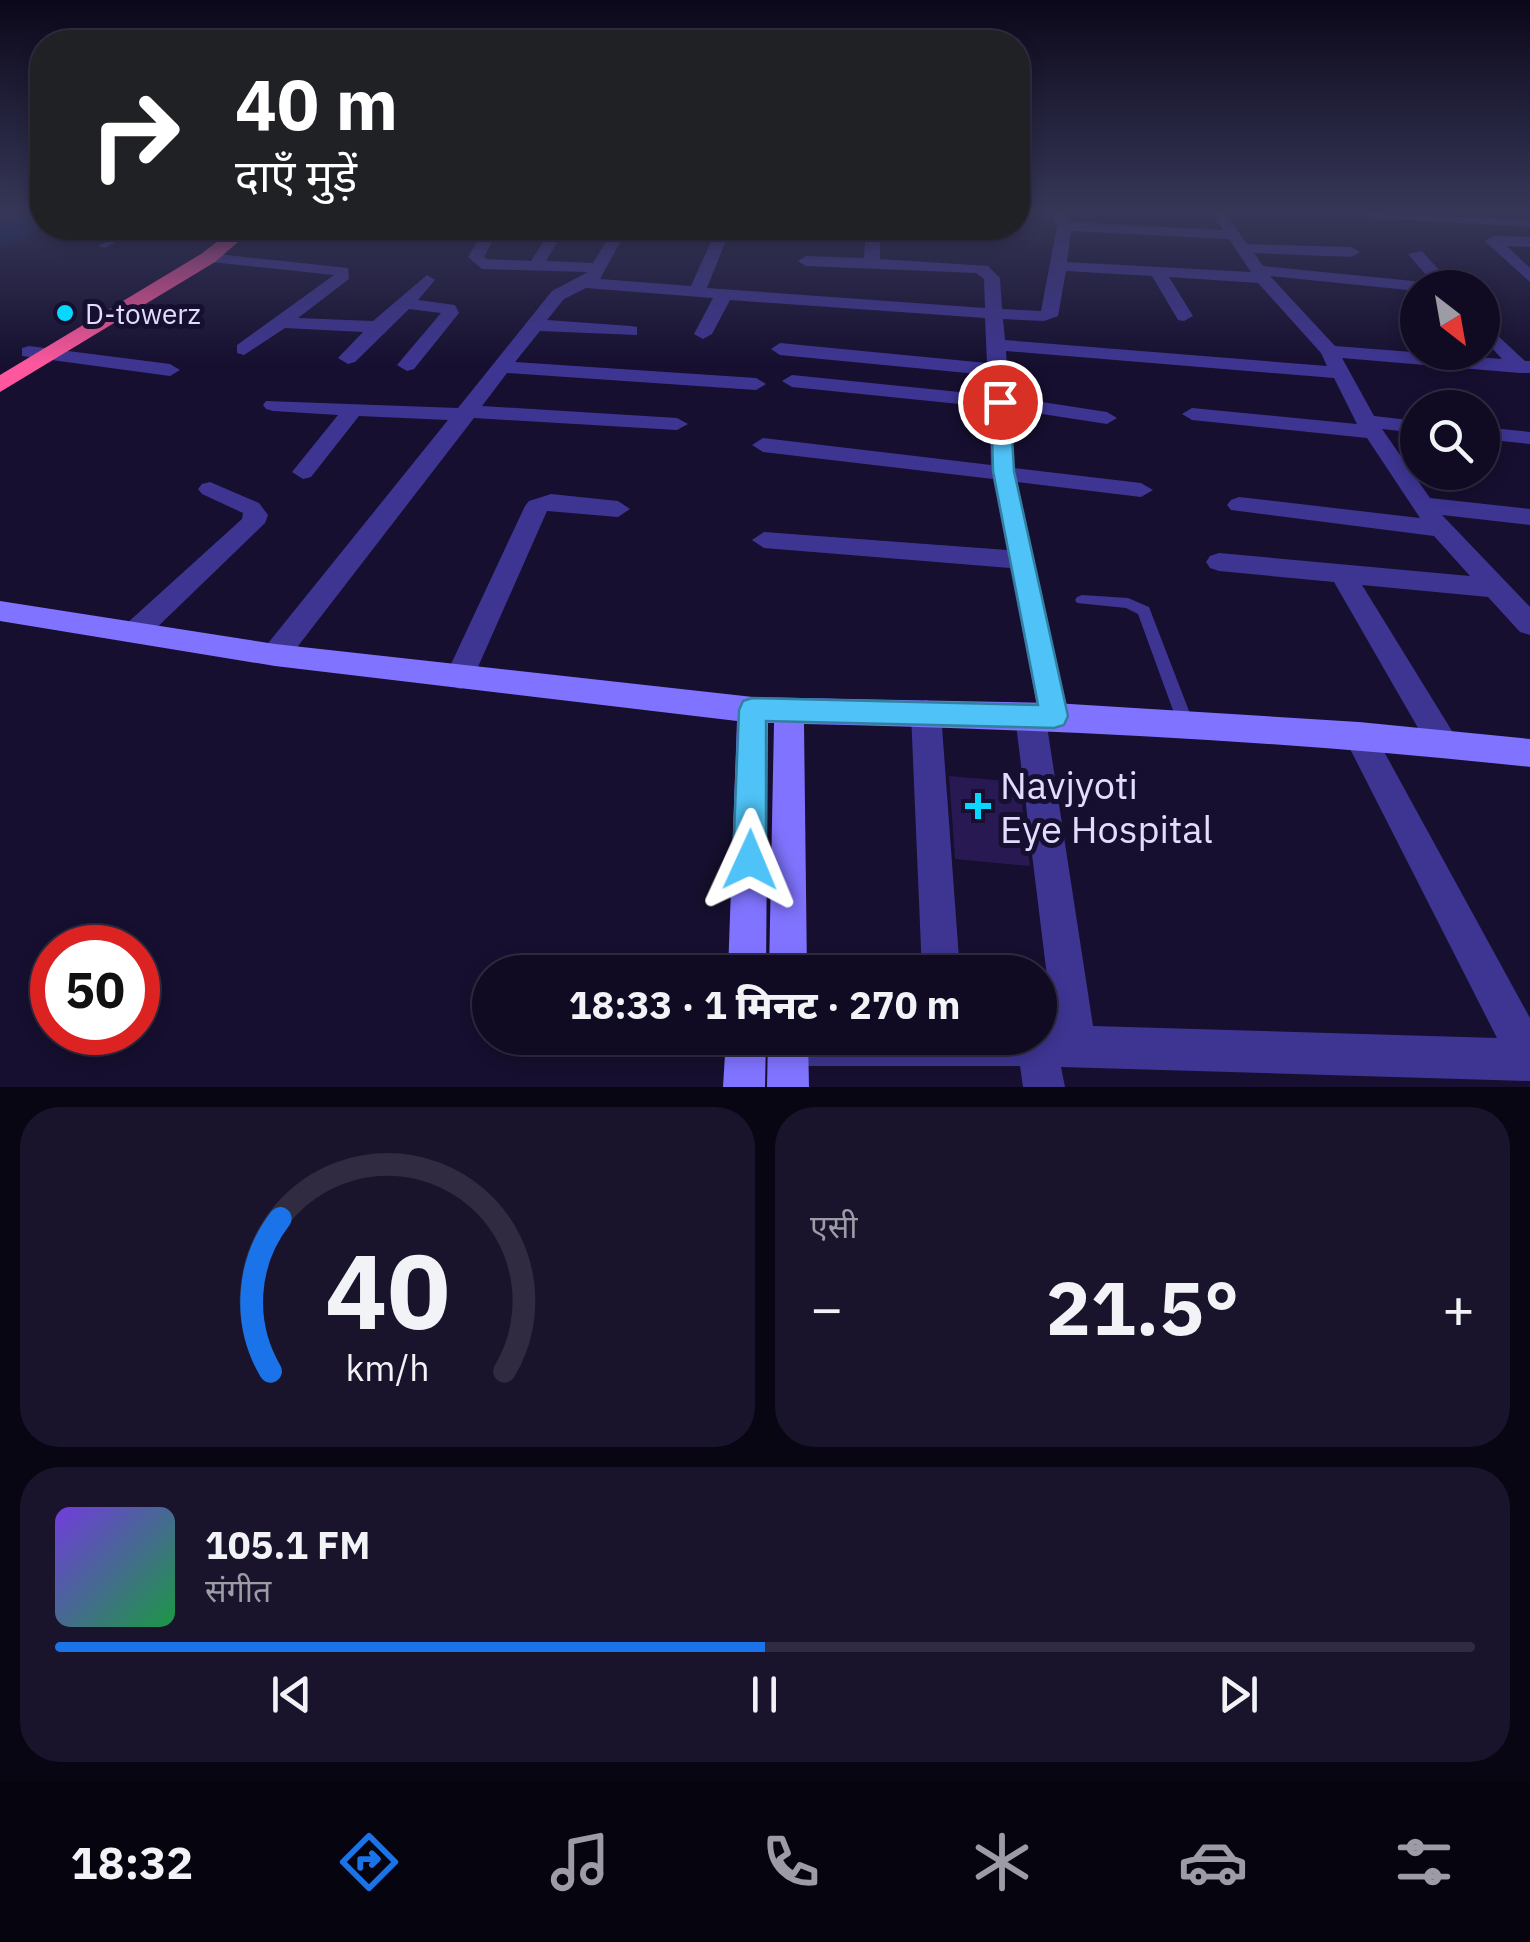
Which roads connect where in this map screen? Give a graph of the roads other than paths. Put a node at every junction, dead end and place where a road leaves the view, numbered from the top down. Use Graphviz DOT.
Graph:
graph roads {
  1 [pos="175,265"];
  2 [pos="196,265"];
  3 [pos="277,265"];
  4 [pos="503,265"];
  5 [pos="599,265"];
  6 [pos="708,265"];
  7 [pos="904,265"];
  8 [pos="1253,265"];
  9 [pos="1057,266"];
  10 [pos="535,267"];
  11 [pos="1158,273"];
  12 [pos="1260,274"];
  13 [pos="593,276"];
  14 [pos="427,280"];
  15 [pos="1400,285"];
  16 [pos="697,291"];
  17 [pos="724,294"];
  18 [pos="404,303"];
  19 [pos="996,315"];
  20 [pos="1184,316"];
  21 [pos="281,322"];
  22 [pos="537,325"];
  23 [pos="377,327"];
  24 [pos="631,331"];
  25 [pos="704,334"];
  26 [pos="1500,343"];
  27 [pos="997,345"];
  28 [pos="244,349"];
  29 [pos="780,349"];
  30 [pos="1328,351"];
  31 [pos="38,354"];
  32 [pos="348,358"];
  33 [pos="407,365"];
  34 [pos="503,367"];
  35 [pos="1525,367"];
  36 [pos="0,369"];
  37 [pos="170,370"];
  38 [pos="998,370"];
  39 [pos="1340,373"];
  40 [pos="792,381"];
  41 [pos="756,384"];
  42 [pos="0,385"];
  43 [pos="1000,402"];
  44 [pos="273,405"];
  45 [pos="354,409"];
  46 [pos="466,413"];
  47 [pos="1192,414"];
  48 [pos="1107,418"];
  49 [pos="677,424"];
  50 [pos="1370,426"];
  51 [pos="1400,426"];
  52 [pos="1500,435"];
  53 [pos="1530,438"];
  54 [pos="763,445"];
  55 [pos="1004,471"];
  56 [pos="303,472"];
  57 [pos="210,489"];
  58 [pos="1141,490"];
  59 [pos="1239,506"];
  60 [pos="1423,506"];
  61 [pos="618,509"];
  62 [pos="1530,517"];
  63 [pos="1442,529"];
  64 [pos="764,540"];
  65 [pos="1022,560"];
  66 [pos="1219,562"];
  67 [pos="1342,574"];
  68 [pos="1496,588"];
  69 [pos="1082,600"];
  70 [pos="0,611"];
  71 [pos="1530,625"];
  72 [pos="135,632"];
  73 [pos="275,655"];
  74 [pos="460,677"];
  75 [pos="752,710"];
  76 [pos="789,710"];
  77 [pos="926,714"];
  78 [pos="1042,716"];
  79 [pos="1186,724"];
  80 [pos="1359,734"];
  81 [pos="1444,744"];
  82 [pos="1530,753"];
  83 [pos="747,955"];
  84 [pos="788,955"];
  85 [pos="940,955"];
  86 [pos="745,1055"];
  87 [pos="788,1055"];
  88 [pos="1022,1055"];
  89 [pos="1052,1060"];
  90 [pos="1530,1060"];
  91 [pos="744,1087"];
  92 [pos="788,1087"];
  1 -- 31 [label="highway"];
  2 -- 31 [label="highway"];
  3 -- 21 [label="street"];
  4 -- 10 [label="street"];
  5 -- 13 [label="street"];
  6 -- 16 [label="street"];
  7 -- 19 [label="street"];
  8 -- 12 [label="street"];
  9 -- 11 [label="street"];
  9 -- 19 [label="street"];
  10 -- 13 [label="street"];
  11 -- 12 [label="street"];
  11 -- 20 [label="street"];
  12 -- 15 [label="street"];
  12 -- 30 [label="street"];
  13 -- 16 [label="street"];
  13 -- 22 [label="street"];
  14 -- 18 [label="street"];
  16 -- 17 [label="street"];
  17 -- 19 [label="street"];
  17 -- 25 [label="street"];
  18 -- 23 [label="street"];
  18 -- 33 [label="street"];
  19 -- 27 [label="street"];
  21 -- 23 [label="street"];
  21 -- 28 [label="street"];
  22 -- 24 [label="street"];
  22 -- 34 [label="street"];
  23 -- 32 [label="street"];
  26 -- 35 [label="street"];
  27 -- 38 [label="street"];
  27 -- 39 [label="street"];
  29 -- 38 [label="street"];
  30 -- 35 [label="street"];
  30 -- 39 [label="street"];
  31 -- 36 [label="highway"];
  31 -- 37 [label="street"];
  31 -- 42 [label="highway"];
  34 -- 41 [label="street"];
  34 -- 46 [label="street"];
  38 -- 43 [label="street"];
  39 -- 50 [label="street"];
  40 -- 43 [label="street"];
  43 -- 48 [label="street"];
  43 -- 55 [label="street"];
  44 -- 45 [label="street"];
  45 -- 46 [label="street"];
  45 -- 56 [label="street"];
  46 -- 49 [label="street"];
  46 -- 73 [label="street"];
  47 -- 50 [label="street"];
  50 -- 51 [label="street"];
  50 -- 60 [label="street"];
  52 -- 53 [label="street"];
  54 -- 55 [label="street"];
  55 -- 58 [label="street"];
  55 -- 65 [label="street"];
  57 -- 72 [label="street"];
  59 -- 63 [label="street"];
  60 -- 62 [label="street"];
  60 -- 63 [label="street"];
  61 -- 74 [label="street"];
  63 -- 68 [label="street"];
  64 -- 65 [label="street"];
  65 -- 78 [label="street"];
  66 -- 67 [label="street"];
  67 -- 68 [label="street"];
  67 -- 81 [label="street"];
  68 -- 71 [label="street"];
  69 -- 79 [label="lane"];
  70 -- 72 [label="main road"];
  72 -- 73 [label="main road"];
  73 -- 74 [label="main road"];
  74 -- 75 [label="main road"];
  75 -- 76 [label="main road"];
  75 -- 83 [label="main road"];
  76 -- 77 [label="main road"];
  76 -- 84 [label="main road"];
  77 -- 78 [label="main road"];
  77 -- 85 [label="street"];
  78 -- 79 [label="main road"];
  78 -- 89 [label="street"];
  79 -- 80 [label="main road"];
  80 -- 81 [label="main road"];
  80 -- 90 [label="street"];
  81 -- 82 [label="main road"];
  86 -- 91 [label="main road"];
  87 -- 92 [label="main road"];
  88 -- 89 [label="street"];
  89 -- 90 [label="street"];
}
